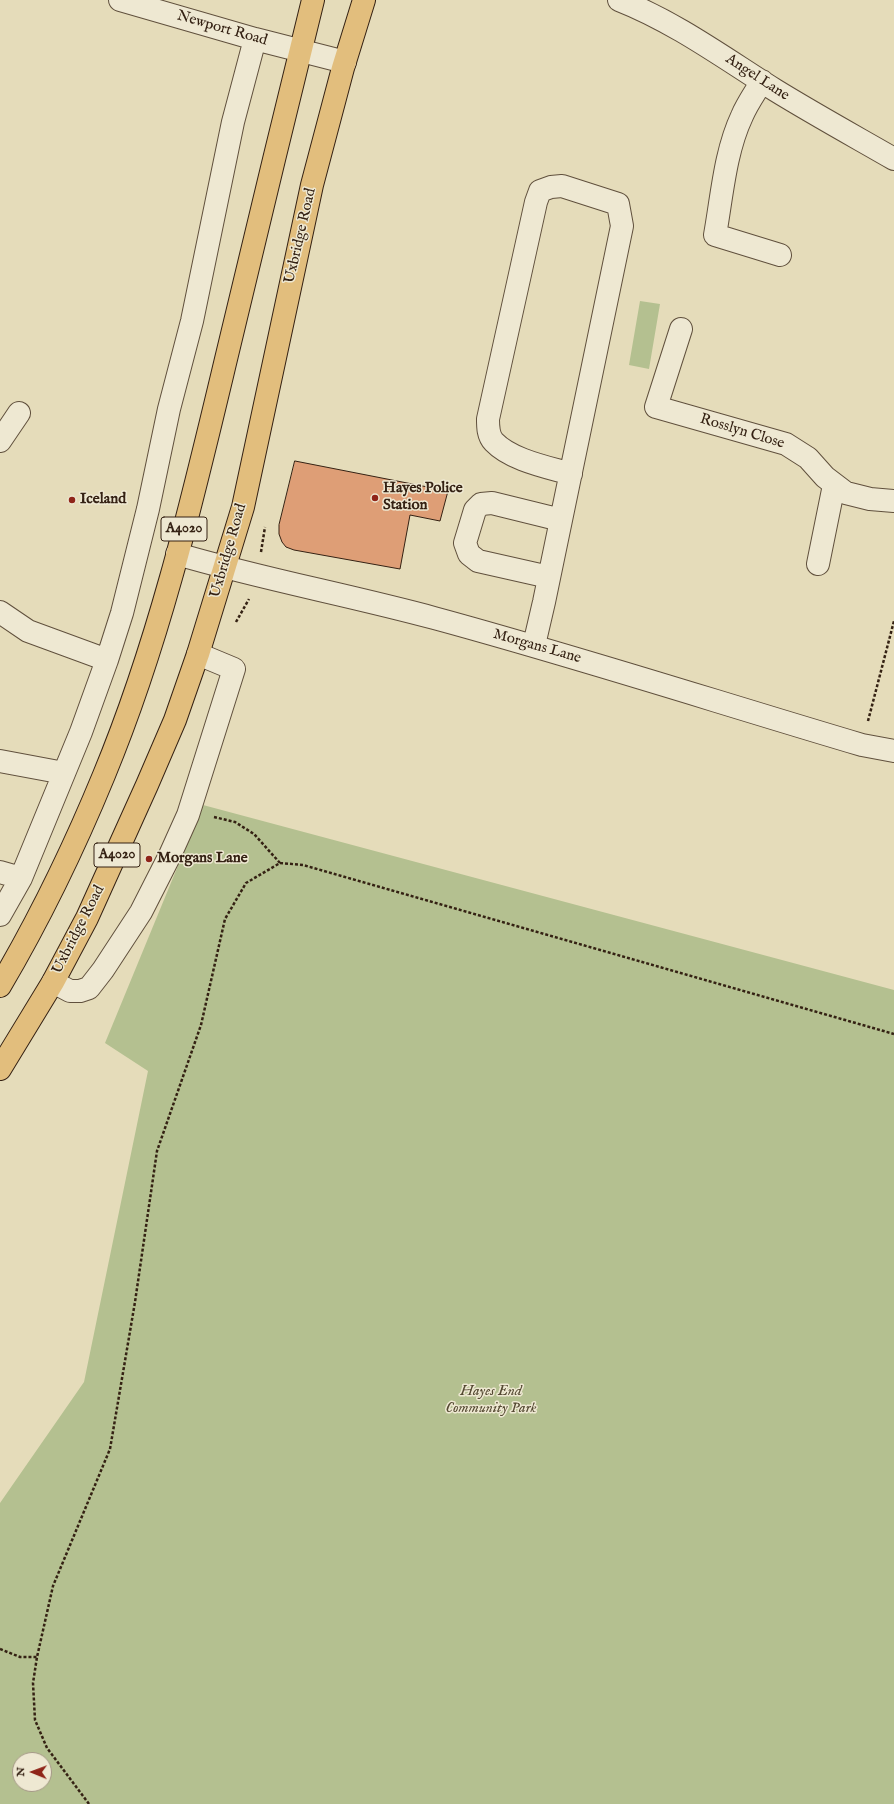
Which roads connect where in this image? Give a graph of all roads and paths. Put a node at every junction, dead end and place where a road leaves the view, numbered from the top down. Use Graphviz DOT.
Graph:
graph roads {
  1 [pos="120,0"];
  2 [pos="313,0"];
  3 [pos="364,0"];
  4 [pos="619,0"];
  5 [pos="255,39"];
  6 [pos="301,50"];
  7 [pos="345,62"];
  8 [pos="762,82"];
  9 [pos="894,159"];
  10 [pos="780,255"];
  11 [pos="681,329"];
  12 [pos="19,413"];
  13 [pos="0,441"];
  14 [pos="571,474"];
  15 [pos="834,486"];
  16 [pos="894,501"];
  17 [pos="561,520"];
  18 [pos="266,522"];
  19 [pos="178,554"];
  20 [pos="261,557"];
  21 [pos="818,564"];
  22 [pos="224,568"];
  23 [pos="549,578"];
  24 [pos="0,612"];
  25 [pos="894,621"];
  26 [pos="534,645"];
  27 [pos="198,654"];
  28 [pos="108,660"];
  29 [pos="862,745"];
  30 [pos="894,751"];
  31 [pos="0,761"];
  32 [pos="64,773"];
  33 [pos="188,815"];
  34 [pos="280,863"];
  35 [pos="0,872"];
  36 [pos="21,878"];
  37 [pos="0,916"];
  38 [pos="53,982"];
  39 [pos="0,986"];
  40 [pos="894,1034"];
  41 [pos="0,1069"];
  42 [pos="0,1649"];
  43 [pos="37,1658"];
  44 [pos="89,1804"];
  1 -- 5 [label="street, Newport Road"];
  2 -- 6 [label="main road, A4020"];
  3 -- 7 [label="main road, Uxbridge Road / A4020"];
  4 -- 8 [label="street, Angel Lane"];
  5 -- 6 [label="street, Newport Road"];
  5 -- 28 [label="street"];
  6 -- 7 [label="street, Newport Road"];
  6 -- 19 [label="main road, A4020"];
  7 -- 22 [label="main road, Uxbridge Road / A4020"];
  8 -- 9 [label="street, Angel Lane"];
  8 -- 10 [label="street"];
  11 -- 15 [label="street, Rosslyn Close"];
  12 -- 13 [label="street"];
  14 -- 14 [label="street"];
  14 -- 17 [label="street"];
  15 -- 16 [label="street, Rosslyn Close"];
  15 -- 21 [label="street"];
  17 -- 23 [label="street"];
  17 -- 23 [label="street"];
  18 -- 20 [label="path"];
  19 -- 22 [label="street, Morgans Lane"];
  19 -- 39 [label="main road, A4020"];
  22 -- 26 [label="street, Morgans Lane"];
  22 -- 27 [label="main road, Uxbridge Road / A4020"];
  23 -- 26 [label="street"];
  24 -- 28 [label="street"];
  25 -- 29 [label="path"];
  26 -- 29 [label="street, Morgans Lane"];
  27 -- 33 [label="street"];
  27 -- 38 [label="main road, Uxbridge Road / A4020"];
  28 -- 32 [label="street"];
  29 -- 30 [label="street, Morgans Lane"];
  31 -- 32 [label="street"];
  32 -- 36 [label="street"];
  33 -- 34 [label="path"];
  33 -- 38 [label="street"];
  34 -- 40 [label="path"];
  34 -- 43 [label="path"];
  35 -- 36 [label="street"];
  36 -- 37 [label="street"];
  38 -- 41 [label="main road, Uxbridge Road / A4020"];
  42 -- 43 [label="path"];
  43 -- 44 [label="path"];
}
